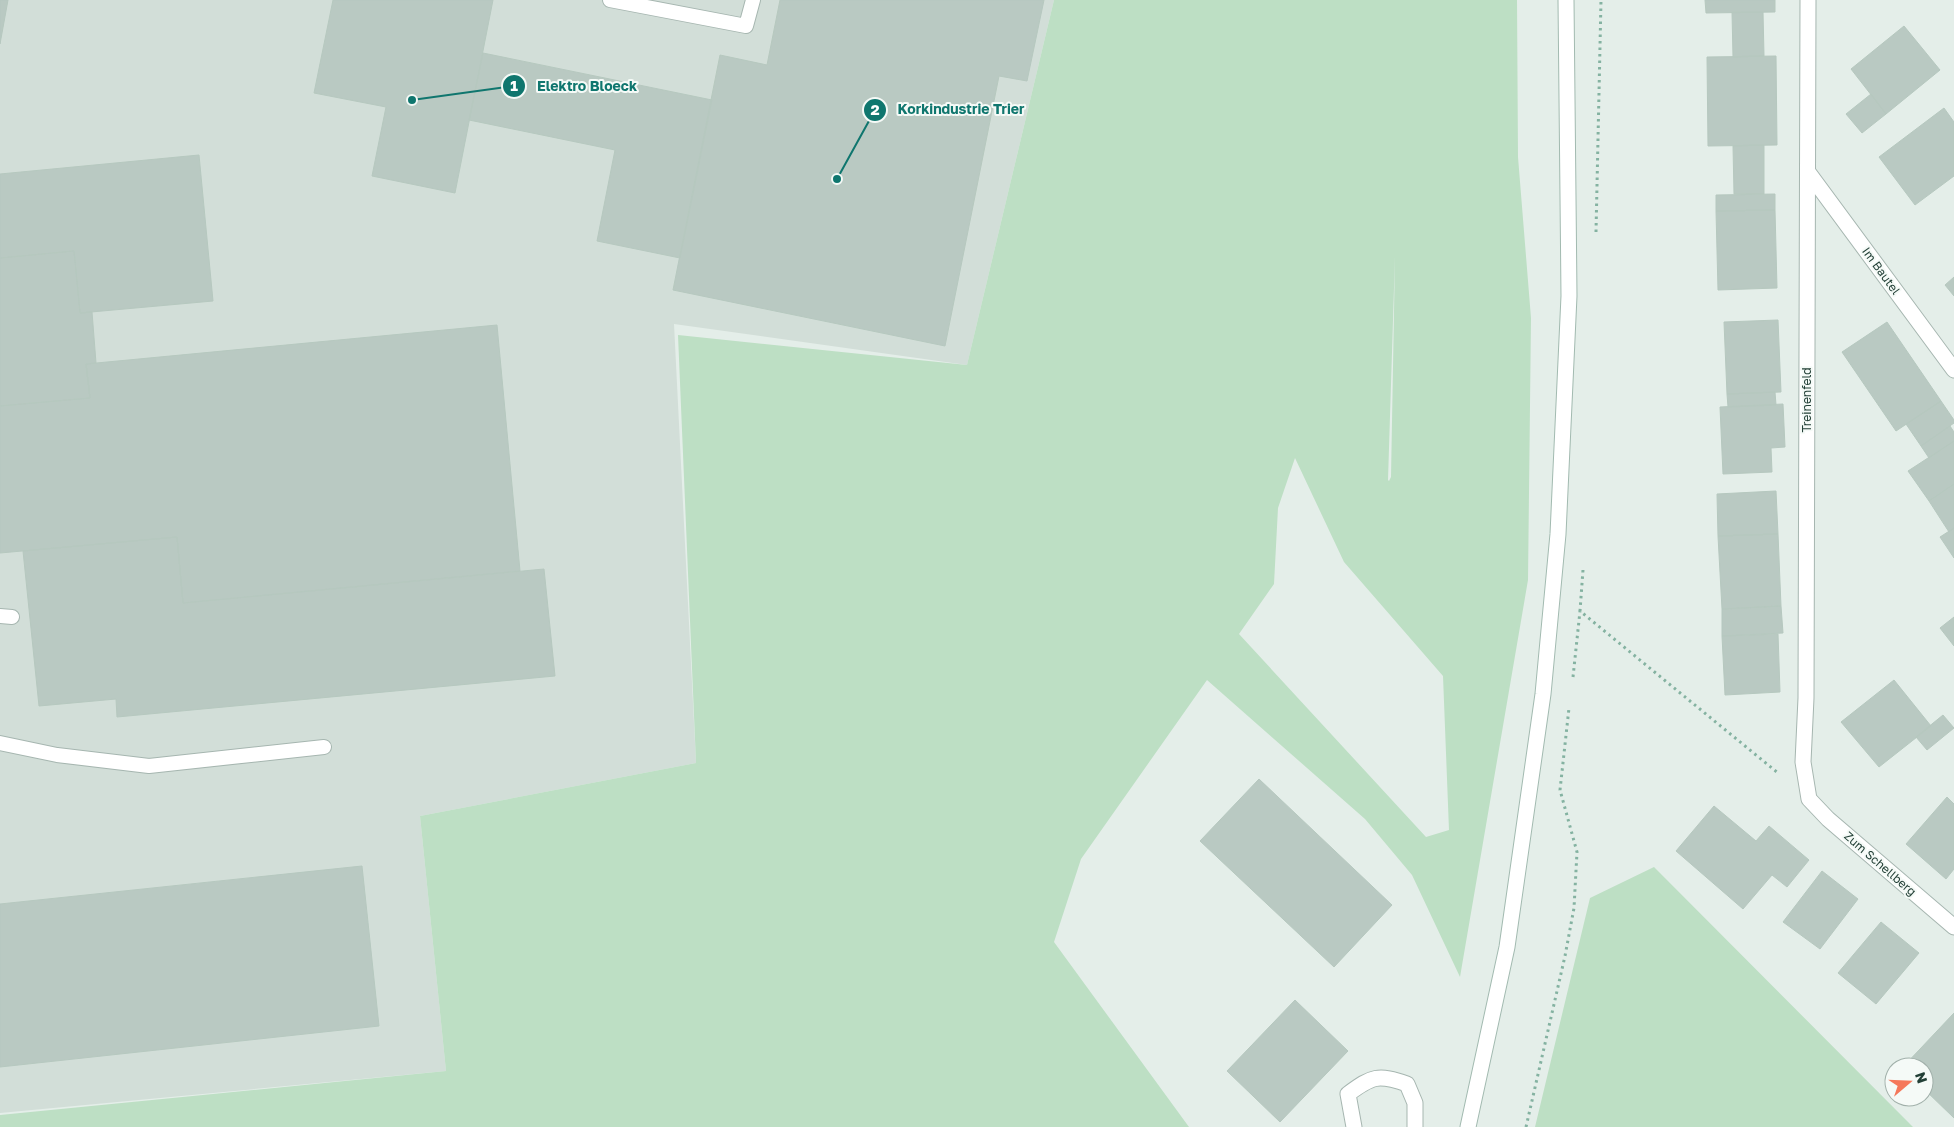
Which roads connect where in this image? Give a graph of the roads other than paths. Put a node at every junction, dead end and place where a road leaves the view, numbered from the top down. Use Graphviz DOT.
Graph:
graph roads {
  1 [pos="610,0"];
  2 [pos="752,0"];
  3 [pos="1566,0"];
  4 [pos="1808,0"];
  5 [pos="1808,172"];
  6 [pos="1954,370"];
  7 [pos="0,743"];
  8 [pos="324,747"];
  9 [pos="1809,799"];
  10 [pos="1954,927"];
  11 [pos="1354,1127"];
  12 [pos="1415,1127"];
  13 [pos="1468,1127"];
  1 -- 2 [label="lane"];
  3 -- 13 [label="street"];
  4 -- 5 [label="street, Treinenfeld"];
  5 -- 6 [label="street, Im Bautel"];
  5 -- 9 [label="street, Treinenfeld"];
  7 -- 8 [label="lane"];
  9 -- 10 [label="street, Zum Schellberg"];
  11 -- 12 [label="street"];
}
